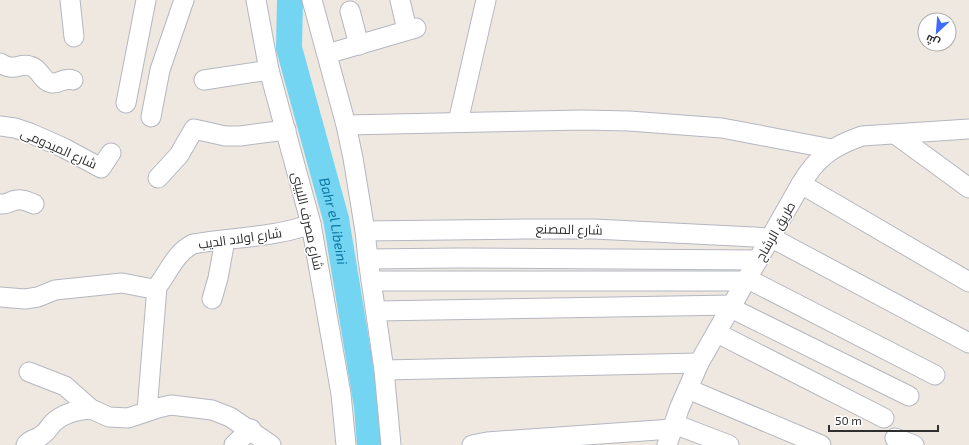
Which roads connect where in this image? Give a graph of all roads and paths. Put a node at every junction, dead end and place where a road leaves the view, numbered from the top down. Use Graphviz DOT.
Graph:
graph roads {
  1 [pos="70,0"];
  2 [pos="146,0"];
  3 [pos="184,0"];
  4 [pos="256,0"];
  5 [pos="312,0"];
  6 [pos="400,0"];
  7 [pos="486,0"];
  8 [pos="350,11"];
  9 [pos="74,36"];
  10 [pos="359,45"];
  11 [pos="327,54"];
  12 [pos="0,63"];
  13 [pos="269,70"];
  14 [pos="73,80"];
  15 [pos="204,80"];
  16 [pos="126,103"];
  17 [pos="152,117"];
  18 [pos="458,122"];
  19 [pos="346,125"];
  20 [pos="0,126"];
  21 [pos="969,128"];
  22 [pos="286,130"];
  23 [pos="895,134"];
  24 [pos="832,149"];
  25 [pos="110,153"];
  26 [pos="158,178"];
  27 [pos="802,184"];
  28 [pos="969,188"];
  29 [pos="0,204"];
  30 [pos="34,204"];
  31 [pos="311,224"];
  32 [pos="365,231"];
  33 [pos="772,238"];
  34 [pos="225,240"];
  35 [pos="368,259"];
  36 [pos="758,260"];
  37 [pos="371,280"];
  38 [pos="747,280"];
  39 [pos="969,282"];
  40 [pos="157,287"];
  41 [pos="0,297"];
  42 [pos="212,299"];
  43 [pos="732,306"];
  44 [pos="376,311"];
  45 [pos="716,333"];
  46 [pos="969,343"];
  47 [pos="700,364"];
  48 [pos="384,370"];
  49 [pos="29,372"];
  50 [pos="935,375"];
  51 [pos="688,389"];
  52 [pos="909,396"];
  53 [pos="91,409"];
  54 [pos="147,412"];
  55 [pos="884,418"];
  56 [pos="250,430"];
  57 [pos="671,433"];
  58 [pos="896,438"];
  59 [pos="26,445"];
  60 [pos="234,445"];
  61 [pos="271,445"];
  62 [pos="346,445"];
  63 [pos="391,445"];
  64 [pos="472,445"];
  65 [pos="729,445"];
  66 [pos="821,445"];
  67 [pos="914,445"];
  1 -- 9 [label="street"];
  2 -- 16 [label="street"];
  3 -- 17 [label="street"];
  4 -- 13 [label="street, شارع مصرف اللبينى"];
  5 -- 11 [label="street"];
  6 -- 10 [label="street"];
  7 -- 18 [label="street"];
  8 -- 10 [label="street"];
  10 -- 11 [label="street"];
  11 -- 19 [label="street"];
  12 -- 14 [label="street"];
  13 -- 15 [label="street"];
  13 -- 22 [label="street, شارع مصرف اللبينى"];
  18 -- 19 [label="street"];
  18 -- 24 [label="street"];
  19 -- 32 [label="street"];
  20 -- 25 [label="street, شارع الميدومى"];
  21 -- 23 [label="street, طريق الرشاح"];
  22 -- 26 [label="street"];
  22 -- 31 [label="street, شارع مصرف اللبينى"];
  23 -- 24 [label="street, طريق الرشاح"];
  23 -- 28 [label="street"];
  24 -- 27 [label="street, طريق الرشاح"];
  27 -- 33 [label="street, طريق الرشاح"];
  27 -- 39 [label="street"];
  29 -- 30 [label="street"];
  31 -- 34 [label="street, شارع اولاد الديب"];
  31 -- 62 [label="street, شارع مصرف اللبينى"];
  32 -- 33 [label="street, شارع المصنع"];
  32 -- 35 [label="street"];
  33 -- 36 [label="street, طريق الرشاح"];
  33 -- 46 [label="street"];
  34 -- 40 [label="street, شارع اولاد الديب"];
  34 -- 42 [label="street"];
  35 -- 36 [label="street"];
  35 -- 37 [label="street"];
  36 -- 38 [label="street, طريق الرشاح"];
  37 -- 38 [label="street"];
  37 -- 44 [label="street"];
  38 -- 43 [label="street, طريق الرشاح"];
  38 -- 50 [label="street"];
  40 -- 41 [label="street"];
  40 -- 54 [label="street"];
  43 -- 44 [label="street"];
  43 -- 45 [label="street, طريق الرشاح"];
  43 -- 52 [label="street"];
  44 -- 48 [label="street"];
  45 -- 47 [label="street, طريق الرشاح"];
  45 -- 55 [label="street"];
  47 -- 48 [label="street"];
  47 -- 51 [label="street, طريق الرشاح"];
  48 -- 63 [label="street"];
  49 -- 53 [label="street"];
  51 -- 57 [label="street, طريق الرشاح"];
  51 -- 66 [label="street"];
  53 -- 54 [label="street"];
  53 -- 59 [label="street"];
  54 -- 56 [label="street"];
  56 -- 60 [label="street"];
  56 -- 61 [label="street"];
  57 -- 64 [label="street"];
  57 -- 65 [label="street"];
  58 -- 67 [label="street"];
}
